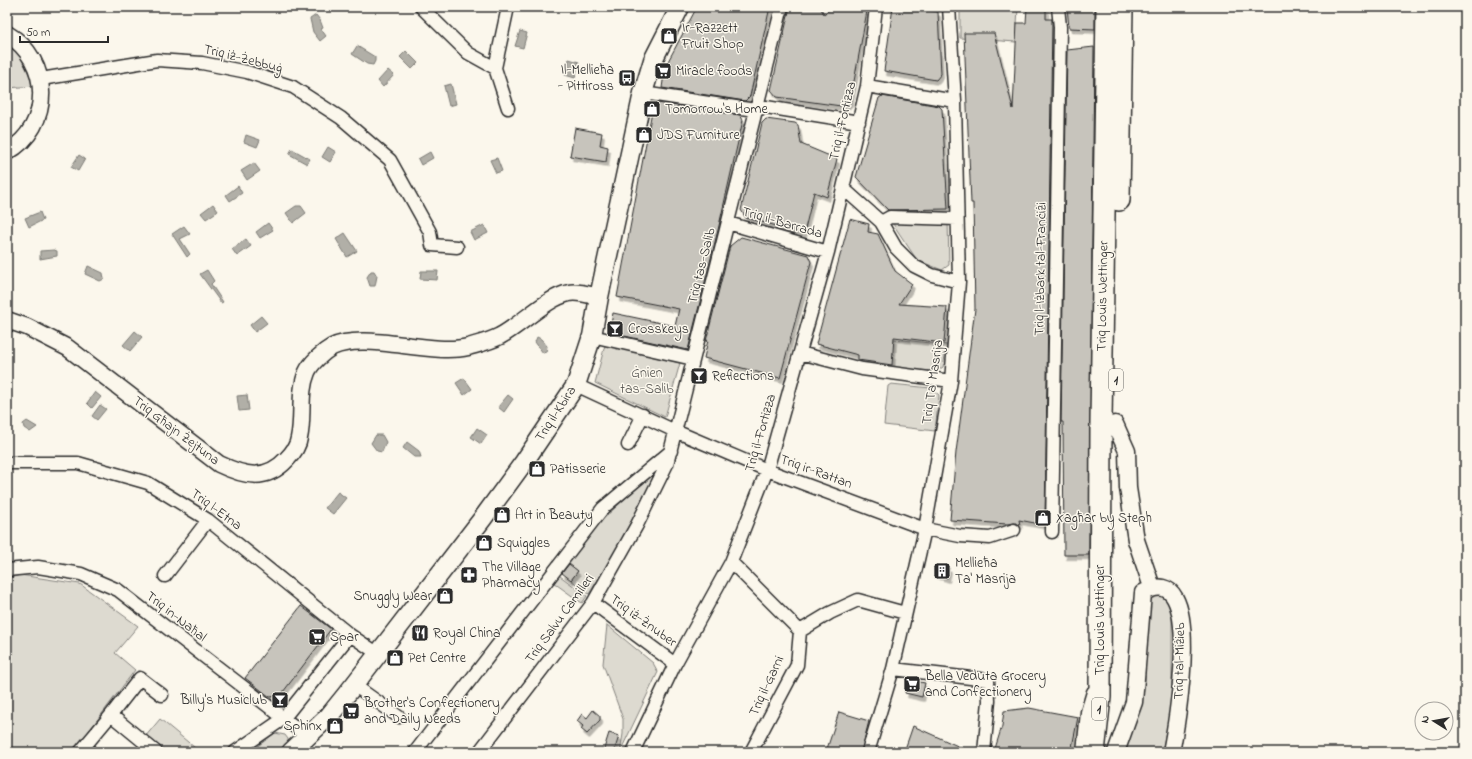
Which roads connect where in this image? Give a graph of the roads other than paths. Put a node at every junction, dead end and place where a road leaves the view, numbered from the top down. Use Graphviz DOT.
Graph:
graph roads {
  1 [pos="421,7"];
  2 [pos="508,7"];
  3 [pos="782,7"];
  4 [pos="876,7"];
  5 [pos="949,7"];
  6 [pos="1058,7"];
  7 [pos="1107,7"];
  8 [pos="1122,7"];
  9 [pos="676,9"];
  10 [pos="7,34"];
  11 [pos="495,68"];
  12 [pos="41,79"];
  13 [pos="867,86"];
  14 [pos="643,93"];
  15 [pos="955,101"];
  16 [pos="508,108"];
  17 [pos="756,110"];
  18 [pos="859,122"];
  19 [pos="7,152"];
  20 [pos="843,188"];
  21 [pos="958,219"];
  22 [pos="881,222"];
  23 [pos="728,224"];
  24 [pos="457,247"];
  25 [pos="828,252"];
  26 [pos="959,282"];
  27 [pos="598,296"];
  28 [pos="7,320"];
  29 [pos="592,336"];
  30 [pos="800,353"];
  31 [pos="694,359"];
  32 [pos="951,381"];
  33 [pos="576,385"];
  34 [pos="643,415"];
  35 [pos="1115,424"];
  36 [pos="675,431"];
  37 [pos="628,444"];
  38 [pos="671,451"];
  39 [pos="7,463"];
  40 [pos="767,470"];
  41 [pos="208,520"];
  42 [pos="925,529"];
  43 [pos="1014,530"];
  44 [pos="1052,532"];
  45 [pos="731,562"];
  46 [pos="7,570"];
  47 [pos="165,576"];
  48 [pos="1152,587"];
  49 [pos="593,603"];
  50 [pos="905,613"];
  51 [pos="800,631"];
  52 [pos="350,635"];
  53 [pos="377,653"];
  54 [pos="675,664"];
  55 [pos="1100,666"];
  56 [pos="893,670"];
  57 [pos="354,685"];
  58 [pos="162,695"];
  59 [pos="111,716"];
  60 [pos="399,717"];
  61 [pos="283,719"];
  62 [pos="308,737"];
  63 [pos="80,752"];
  64 [pos="156,752"];
  65 [pos="235,752"];
  66 [pos="291,752"];
  67 [pos="416,752"];
  68 [pos="479,752"];
  69 [pos="633,752"];
  70 [pos="751,752"];
  71 [pos="868,752"];
  72 [pos="984,752"];
  73 [pos="1082,752"];
  74 [pos="1094,752"];
  75 [pos="1108,752"];
  76 [pos="1116,752"];
  77 [pos="1171,752"];
  1 -- 11 [label="street"];
  2 -- 11 [label="street"];
  3 -- 17 [label="street, Triq tas-Salib"];
  4 -- 13 [label="street, Triq il-Fortizza"];
  5 -- 15 [label="street, Triq Ta' Masrija"];
  6 -- 44 [label="street, Triq l-Iżbark tal-Franċiżi"];
  7 -- 55 [label="highway, Triq Louis Wettinger / 1"];
  8 -- 35 [label="highway, Triq Louis Wettinger / 1"];
  9 -- 14 [label="main road, Triq il-Kbira"];
  10 -- 12 [label="street"];
  11 -- 16 [label="street"];
  12 -- 19 [label="street"];
  12 -- 24 [label="street, Triq iż-Żebbuġ"];
  13 -- 15 [label="street"];
  13 -- 18 [label="street, Triq il-Fortizza"];
  14 -- 17 [label="street"];
  14 -- 27 [label="main road, Triq il-Kbira"];
  15 -- 21 [label="street, Triq Ta' Masrija"];
  17 -- 18 [label="street"];
  17 -- 23 [label="street, Triq tas-Salib"];
  18 -- 20 [label="street, Triq il-Fortizza"];
  20 -- 22 [label="street"];
  20 -- 25 [label="street, Triq il-Fortizza"];
  21 -- 22 [label="street"];
  21 -- 26 [label="street, Triq Ta' Masrija"];
  22 -- 26 [label="street"];
  23 -- 25 [label="street, Triq il-Barrada"];
  23 -- 31 [label="street, Triq tas-Salib"];
  25 -- 30 [label="street, Triq il-Fortizza"];
  26 -- 32 [label="street, Triq Ta' Masrija"];
  27 -- 28 [label="street, Triq Għajn Żejtuna"];
  27 -- 29 [label="main road, Triq il-Kbira"];
  29 -- 31 [label="street"];
  29 -- 33 [label="main road, Triq il-Kbira"];
  30 -- 32 [label="street"];
  30 -- 40 [label="street, Triq il-Fortizza"];
  31 -- 36 [label="street, Triq tas-Salib"];
  32 -- 42 [label="street, Triq Ta' Masrija"];
  33 -- 34 [label="street, Triq ir-Rattan"];
  33 -- 53 [label="main road, Triq il-Kbira"];
  34 -- 36 [label="street, Triq ir-Rattan"];
  34 -- 37 [label="street"];
  35 -- 48 [label="street"];
  35 -- 75 [label="highway, Triq Louis Wettinger / 1"];
  36 -- 38 [label="street, Triq tas-Salib"];
  36 -- 40 [label="street, Triq ir-Rattan"];
  38 -- 49 [label="street, Triq Salvu Camilleri"];
  38 -- 67 [label="street"];
  39 -- 41 [label="street, Triq l-Etna"];
  40 -- 42 [label="street, Triq ir-Rattan"];
  40 -- 45 [label="street, Triq il-Fortizza"];
  41 -- 47 [label="street"];
  41 -- 52 [label="street, Triq l-Etna"];
  42 -- 43 [label="street"];
  42 -- 50 [label="street, Triq Ta' Masrija"];
  45 -- 51 [label="street"];
  45 -- 54 [label="street, Triq il-Fortizza"];
  46 -- 61 [label="street, Triq in-Naħal"];
  48 -- 76 [label="street"];
  48 -- 77 [label="street, Triq tal-Miżieb"];
  49 -- 54 [label="street, Triq iż-Żnuber"];
  49 -- 68 [label="street, Triq Salvu Camilleri"];
  50 -- 51 [label="street"];
  50 -- 56 [label="street, Triq Ta' Masrija"];
  51 -- 70 [label="street, Triq il-Garni"];
  52 -- 53 [label="street, Triq l-Etna"];
  52 -- 61 [label="street"];
  53 -- 57 [label="main road, Triq il-Kbira"];
  54 -- 69 [label="street, Triq il-Fortizza"];
  55 -- 73 [label="street"];
  55 -- 74 [label="highway, Triq Louis Wettinger / 1"];
  56 -- 71 [label="street, Triq Ta' Masrija"];
  56 -- 72 [label="street"];
  57 -- 60 [label="street"];
  57 -- 62 [label="main road, Triq il-Kbira"];
  58 -- 59 [label="street"];
  59 -- 63 [label="street"];
  59 -- 64 [label="street"];
  61 -- 62 [label="street, Triq in-Naħal"];
  61 -- 65 [label="street"];
  62 -- 66 [label="main road, Triq il-Kbira"];
}
